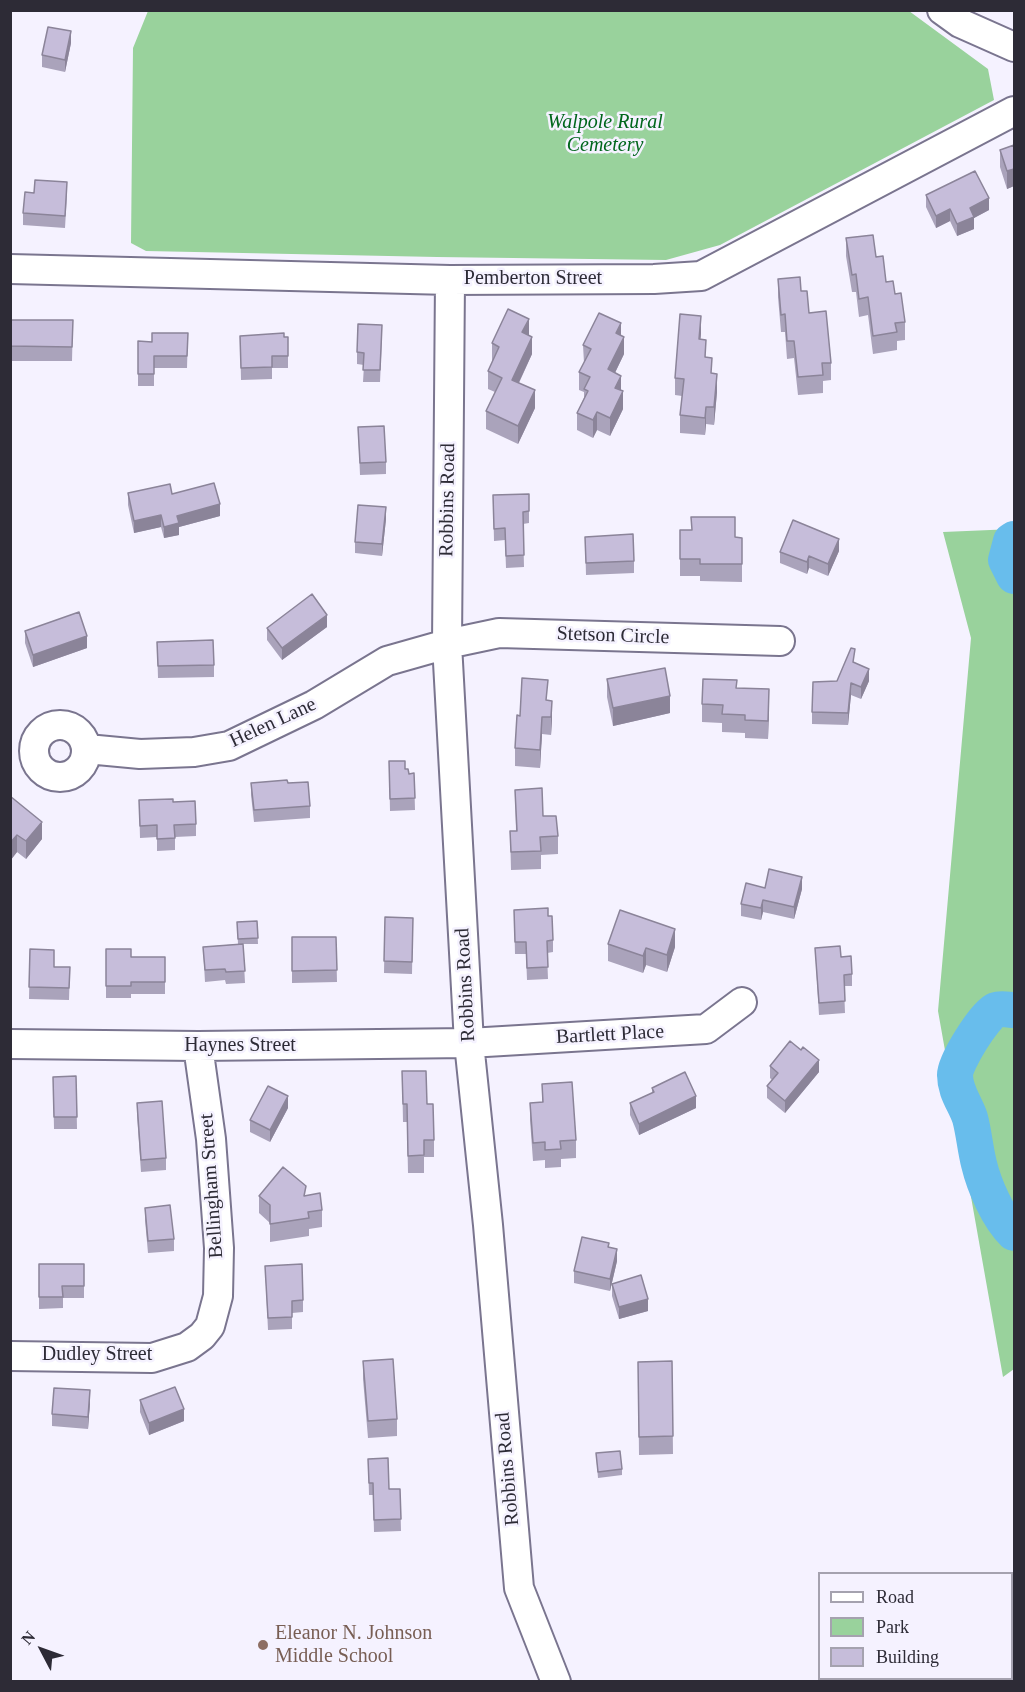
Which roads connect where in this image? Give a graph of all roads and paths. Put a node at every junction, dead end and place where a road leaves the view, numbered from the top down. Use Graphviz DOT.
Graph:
graph roads {
  1 [pos="942,10"];
  2 [pos="1014,47"];
  3 [pos="1014,111"];
  4 [pos="10,270"];
  5 [pos="450,280"];
  6 [pos="780,641"];
  7 [pos="447,644"];
  8 [pos="87,749"];
  9 [pos="742,1002"];
  10 [pos="469,1043"];
  11 [pos="10,1044"];
  12 [pos="198,1046"];
  13 [pos="210,1326"];
  14 [pos="10,1356"];
  15 [pos="556,1682"];
  1 -- 2 [label="street"];
  3 -- 5 [label="street, Pemberton Street"];
  4 -- 5 [label="street, Pemberton Street"];
  5 -- 7 [label="street, Robbins Road"];
  6 -- 7 [label="street, Stetson Circle"];
  7 -- 8 [label="street, Helen Lane"];
  7 -- 10 [label="street, Robbins Road"];
  9 -- 10 [label="street, Bartlett Place"];
  10 -- 12 [label="street, Haynes Street"];
  10 -- 15 [label="street, Robbins Road"];
  11 -- 12 [label="street, Haynes Street"];
  12 -- 13 [label="street, Bellingham Street"];
  13 -- 14 [label="street, Dudley Street"];
}
